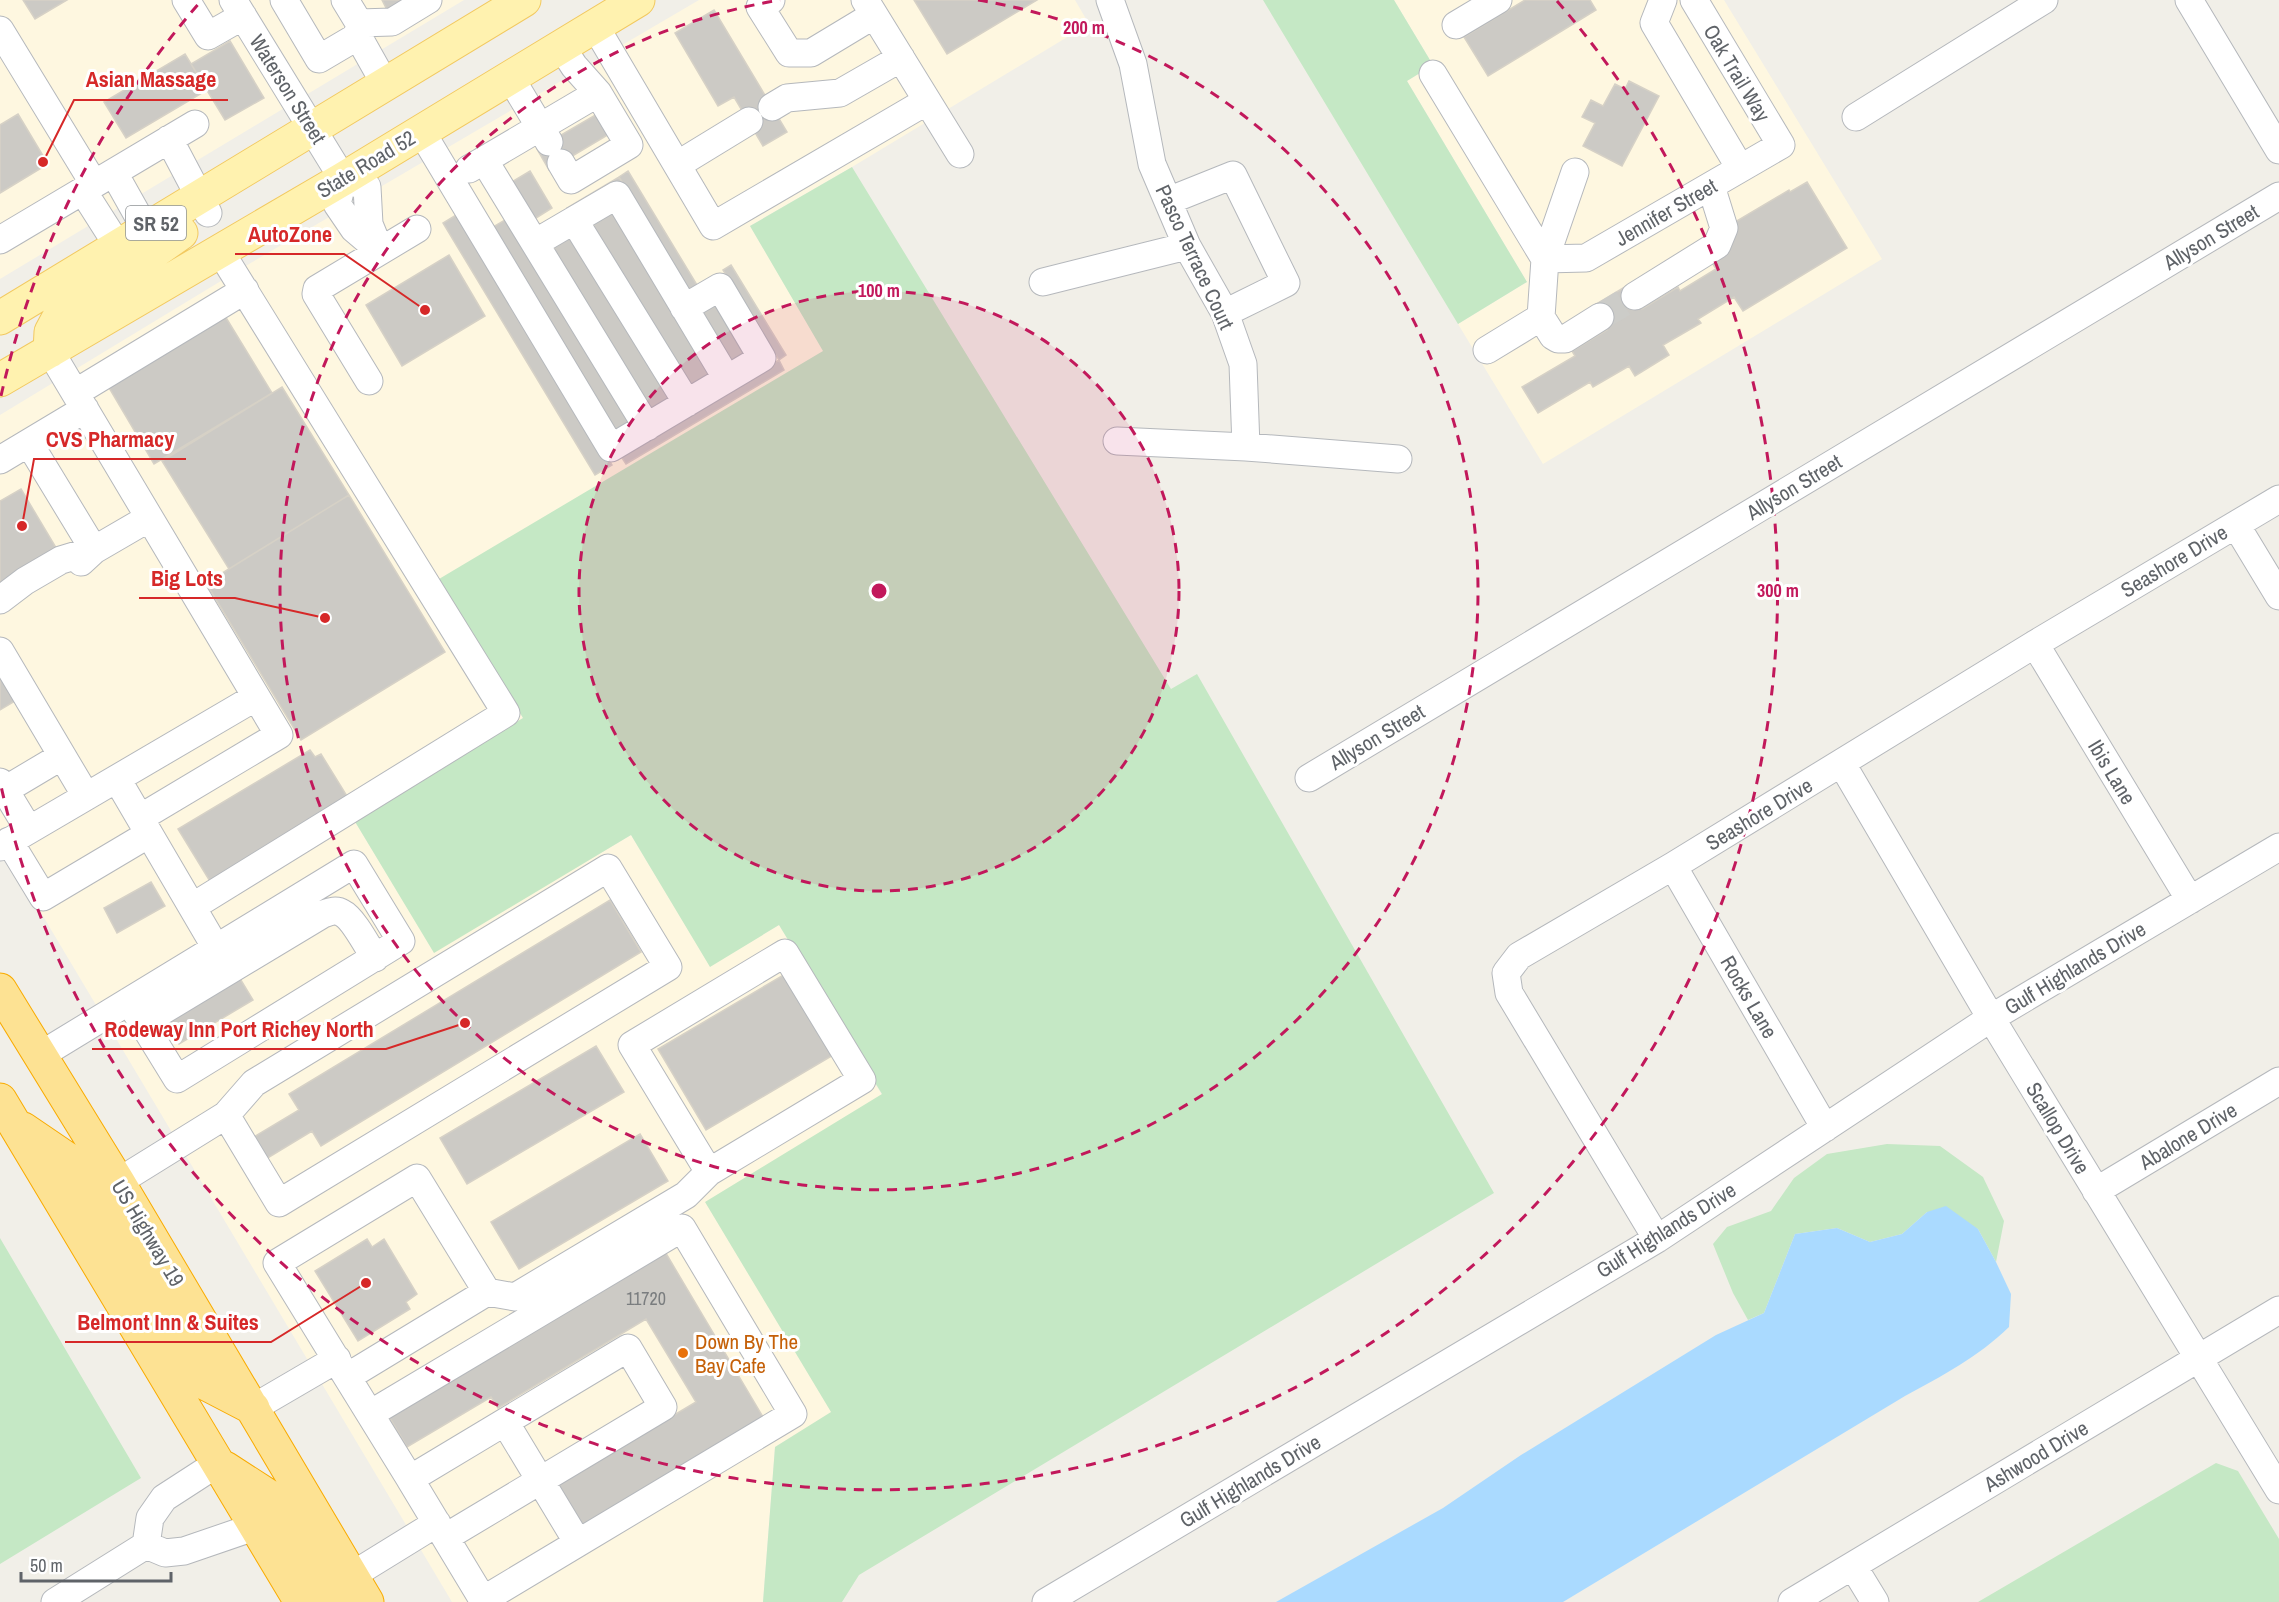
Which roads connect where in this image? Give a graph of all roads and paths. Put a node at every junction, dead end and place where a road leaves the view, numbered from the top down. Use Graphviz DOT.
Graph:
graph roads {
  1 [pos="186,0"];
  2 [pos="284,0"];
  3 [pos="345,0"];
  4 [pos="428,0"];
  5 [pos="524,0"];
  6 [pos="638,0"];
  7 [pos="771,0"];
  8 [pos="1110,0"];
  9 [pos="1498,0"];
  10 [pos="1663,0"];
  11 [pos="1694,0"];
  12 [pos="2044,0"];
  13 [pos="2188,0"];
  14 [pos="870,7"];
  15 [pos="238,8"];
  16 [pos="1456,25"];
  17 [pos="595,26"];
  18 [pos="0,30"];
  19 [pos="358,30"];
  20 [pos="561,46"];
  21 [pos="901,58"];
  22 [pos="1433,74"];
  23 [pos="510,77"];
  24 [pos="385,84"];
  25 [pos="598,93"];
  26 [pos="927,101"];
  27 [pos="772,107"];
  28 [pos="1856,117"];
  29 [pos="749,121"];
  30 [pos="195,124"];
  31 [pos="313,128"];
  32 [pos="421,131"];
  33 [pos="170,139"];
  34 [pos="550,144"];
  35 [pos="1781,145"];
  36 [pos="2279,150"];
  37 [pos="960,154"];
  38 [pos="484,160"];
  39 [pos="677,165"];
  40 [pos="1740,168"];
  41 [pos="1575,172"];
  42 [pos="343,179"];
  43 [pos="450,181"];
  44 [pos="97,182"];
  45 [pos="1711,186"];
  46 [pos="2279,196"];
  47 [pos="1168,201"];
  48 [pos="203,205"];
  49 [pos="574,220"];
  50 [pos="417,229"];
  51 [pos="146,230"];
  52 [pos="0,240"];
  53 [pos="535,243"];
  54 [pos="118,246"];
  55 [pos="1187,246"];
  56 [pos="220,251"];
  57 [pos="380,251"];
  58 [pos="1545,259"];
  59 [pos="1043,282"];
  60 [pos="245,290"];
  61 [pos="1635,296"];
  62 [pos="684,308"];
  63 [pos="1225,313"];
  64 [pos="1542,317"];
  65 [pos="1600,317"];
  66 [pos="0,318"];
  67 [pos="1487,350"];
  68 [pos="50,351"];
  69 [pos="727,379"];
  70 [pos="0,380"];
  71 [pos="369,381"];
  72 [pos="80,401"];
  73 [pos="687,403"];
  74 [pos="646,427"];
  75 [pos="1117,441"];
  76 [pos="29,443"];
  77 [pos="1246,447"];
  78 [pos="1398,459"];
  79 [pos="0,460"];
  80 [pos="2279,499"];
  81 [pos="149,518"];
  82 [pos="2236,525"];
  83 [pos="94,550"];
  84 [pos="2279,596"];
  85 [pos="0,600"];
  86 [pos="0,608"];
  87 [pos="2034,644"];
  88 [pos="0,651"];
  89 [pos="256,697"];
  90 [pos="62,756"];
  91 [pos="1842,764"];
  92 [pos="117,778"];
  93 [pos="1309,778"];
  94 [pos="2,786"];
  95 [pos="86,796"];
  96 [pos="145,826"];
  97 [pos="13,839"];
  98 [pos="2279,847"];
  99 [pos="1672,866"];
  100 [pos="2190,900"];
  101 [pos="192,907"];
  102 [pos="216,948"];
  103 [pos="375,958"];
  104 [pos="0,990"];
  105 [pos="136,1012"];
  106 [pos="1990,1018"];
  107 [pos="39,1056"];
  108 [pos="2279,1081"];
  109 [pos="7,1111"];
  110 [pos="226,1115"];
  111 [pos="1825,1128"];
  112 [pos="709,1172"];
  113 [pos="118,1182"];
  114 [pos="2096,1191"];
  115 [pos="1657,1239"];
  116 [pos="487,1292"];
  117 [pos="2279,1310"];
  118 [pos="2198,1359"];
  119 [pos="342,1368"];
  120 [pos="253,1408"];
  121 [pos="370,1414"];
  122 [pos="505,1422"];
  123 [pos="218,1463"];
  124 [pos="410,1479"];
  125 [pos="540,1480"];
  126 [pos="2279,1490"];
  127 [pos="256,1526"];
  128 [pos="441,1530"];
  129 [pos="578,1543"];
  130 [pos="146,1545"];
  131 [pos="1853,1566"];
  132 [pos="351,1593"];
  133 [pos="55,1602"];
  134 [pos="301,1602"];
  135 [pos="1046,1602"];
  136 [pos="1792,1602"];
  137 [pos="1875,1602"];
  1 -- 15 [label="street"];
  2 -- 19 [label="street"];
  3 -- 19 [label="street"];
  4 -- 19 [label="street"];
  5 -- 24 [label="main road"];
  6 -- 17 [label="main road, State Road 52 / SR 52"];
  7 -- 14 [label="street"];
  8 -- 47 [label="street, Pasco Terrace Court"];
  9 -- 16 [label="street"];
  10 -- 40 [label="street"];
  11 -- 35 [label="street, Oak Trail Way"];
  12 -- 28 [label="street"];
  13 -- 36 [label="street"];
  14 -- 21 [label="street"];
  15 -- 31 [label="street, Waterson Street"];
  17 -- 20 [label="main road, State Road 52 / SR 52"];
  17 -- 39 [label="street"];
  18 -- 44 [label="street"];
  19 -- 24 [label="street"];
  20 -- 23 [label="main road, State Road 52 / SR 52"];
  20 -- 25 [label="street"];
  21 -- 26 [label="street"];
  21 -- 27 [label="street"];
  22 -- 58 [label="street"];
  23 -- 32 [label="main road, State Road 52 / SR 52"];
  23 -- 34 [label="street"];
  24 -- 31 [label="main road"];
  25 -- 34 [label="street"];
  25 -- 34 [label="street"];
  26 -- 37 [label="street"];
  26 -- 39 [label="street"];
  29 -- 39 [label="street"];
  30 -- 33 [label="street"];
  31 -- 42 [label="street, Waterson Street"];
  31 -- 48 [label="main road"];
  32 -- 42 [label="main road, State Road 52 / SR 52"];
  32 -- 43 [label="street"];
  33 -- 44 [label="street"];
  33 -- 48 [label="street"];
  34 -- 38 [label="street"];
  35 -- 40 [label="street, Jennifer Street"];
  38 -- 43 [label="street"];
  38 -- 53 [label="street"];
  40 -- 45 [label="street, Jennifer Street"];
  41 -- 58 [label="street"];
  42 -- 56 [label="main road, State Road 52 / SR 52"];
  42 -- 57 [label="street"];
  43 -- 74 [label="street"];
  44 -- 51 [label="street"];
  44 -- 52 [label="street"];
  44 -- 54 [label="street"];
  45 -- 58 [label="street, Jennifer Street"];
  45 -- 61 [label="street"];
  46 -- 93 [label="street, Allyson Street"];
  47 -- 55 [label="street, Pasco Terrace Court"];
  47 -- 63 [label="street"];
  48 -- 51 [label="main road, SR 52"];
  48 -- 68 [label="main road"];
  49 -- 53 [label="street"];
  49 -- 62 [label="street"];
  49 -- 73 [label="street"];
  50 -- 57 [label="street"];
  51 -- 54 [label="main road, SR 52"];
  53 -- 74 [label="street"];
  54 -- 66 [label="main road, SR 52"];
  55 -- 59 [label="street"];
  55 -- 63 [label="street, Pasco Terrace Court"];
  56 -- 60 [label="street"];
  56 -- 68 [label="main road, State Road 52 / SR 52"];
  57 -- 71 [label="street"];
  58 -- 64 [label="street"];
  60 -- 72 [label="street"];
  60 -- 101 [label="street"];
  62 -- 69 [label="street"];
  62 -- 69 [label="street"];
  63 -- 77 [label="street, Pasco Terrace Court"];
  64 -- 65 [label="street"];
  64 -- 67 [label="street"];
  68 -- 70 [label="main road, State Road 52 / SR 52"];
  68 -- 72 [label="street"];
  69 -- 73 [label="street"];
  72 -- 76 [label="street"];
  72 -- 81 [label="street"];
  73 -- 74 [label="street"];
  75 -- 77 [label="street"];
  76 -- 79 [label="street"];
  76 -- 83 [label="street"];
  77 -- 78 [label="street"];
  80 -- 82 [label="street, Seashore Drive"];
  81 -- 83 [label="street"];
  81 -- 89 [label="street"];
  82 -- 84 [label="street"];
  82 -- 87 [label="street, Seashore Drive"];
  83 -- 85 [label="street"];
  83 -- 86 [label="street"];
  87 -- 91 [label="street, Seashore Drive"];
  87 -- 100 [label="street, Ibis Lane"];
  88 -- 90 [label="street"];
  89 -- 92 [label="street"];
  89 -- 96 [label="street"];
  90 -- 94 [label="street"];
  90 -- 95 [label="street"];
  91 -- 99 [label="street, Seashore Drive"];
  91 -- 106 [label="street, Scallop Drive"];
  92 -- 95 [label="street"];
  92 -- 96 [label="street"];
  94 -- 97 [label="street"];
  95 -- 97 [label="street"];
  96 -- 97 [label="street"];
  96 -- 101 [label="street"];
  98 -- 100 [label="street, Gulf Highlands Drive"];
  99 -- 111 [label="street, Rocks Lane"];
  99 -- 115 [label="street, Seashore Drive"];
  100 -- 106 [label="street, Gulf Highlands Drive"];
  101 -- 102 [label="street"];
  102 -- 103 [label="street"];
  102 -- 105 [label="street"];
  103 -- 105 [label="street"];
  103 -- 105 [label="street"];
  104 -- 107 [label="highway, US Highway 19"];
  105 -- 107 [label="street"];
  106 -- 111 [label="street, Gulf Highlands Drive"];
  106 -- 114 [label="street, Scallop Drive"];
  107 -- 113 [label="highway, US Highway 19"];
  108 -- 114 [label="street, Abalone Drive"];
  109 -- 120 [label="highway"];
  109 -- 123 [label="highway"];
  110 -- 110 [label="street"];
  110 -- 113 [label="street"];
  111 -- 115 [label="street, Gulf Highlands Drive"];
  112 -- 112 [label="street"];
  112 -- 116 [label="street"];
  113 -- 120 [label="highway, US Highway 19"];
  114 -- 118 [label="street, Scallop Drive"];
  115 -- 135 [label="street, Gulf Highlands Drive"];
  116 -- 119 [label="street"];
  116 -- 119 [label="street"];
  117 -- 118 [label="street, Ashwood Drive"];
  118 -- 126 [label="street, Scallop Drive"];
  118 -- 131 [label="street, Ashwood Drive"];
  119 -- 120 [label="street"];
  119 -- 121 [label="street"];
  120 -- 132 [label="highway, US Highway 19"];
  121 -- 124 [label="street"];
  121 -- 129 [label="street"];
  122 -- 124 [label="street"];
  122 -- 125 [label="street"];
  122 -- 125 [label="street"];
  123 -- 127 [label="highway"];
  123 -- 130 [label="street"];
  123 -- 132 [label="highway"];
  124 -- 128 [label="street"];
  125 -- 128 [label="street"];
  125 -- 129 [label="street"];
  127 -- 130 [label="street"];
  127 -- 134 [label="highway"];
  128 -- 129 [label="street"];
  128 -- 132 [label="street"];
  130 -- 133 [label="street"];
  131 -- 136 [label="street, Ashwood Drive"];
  131 -- 137 [label="street"];
}
